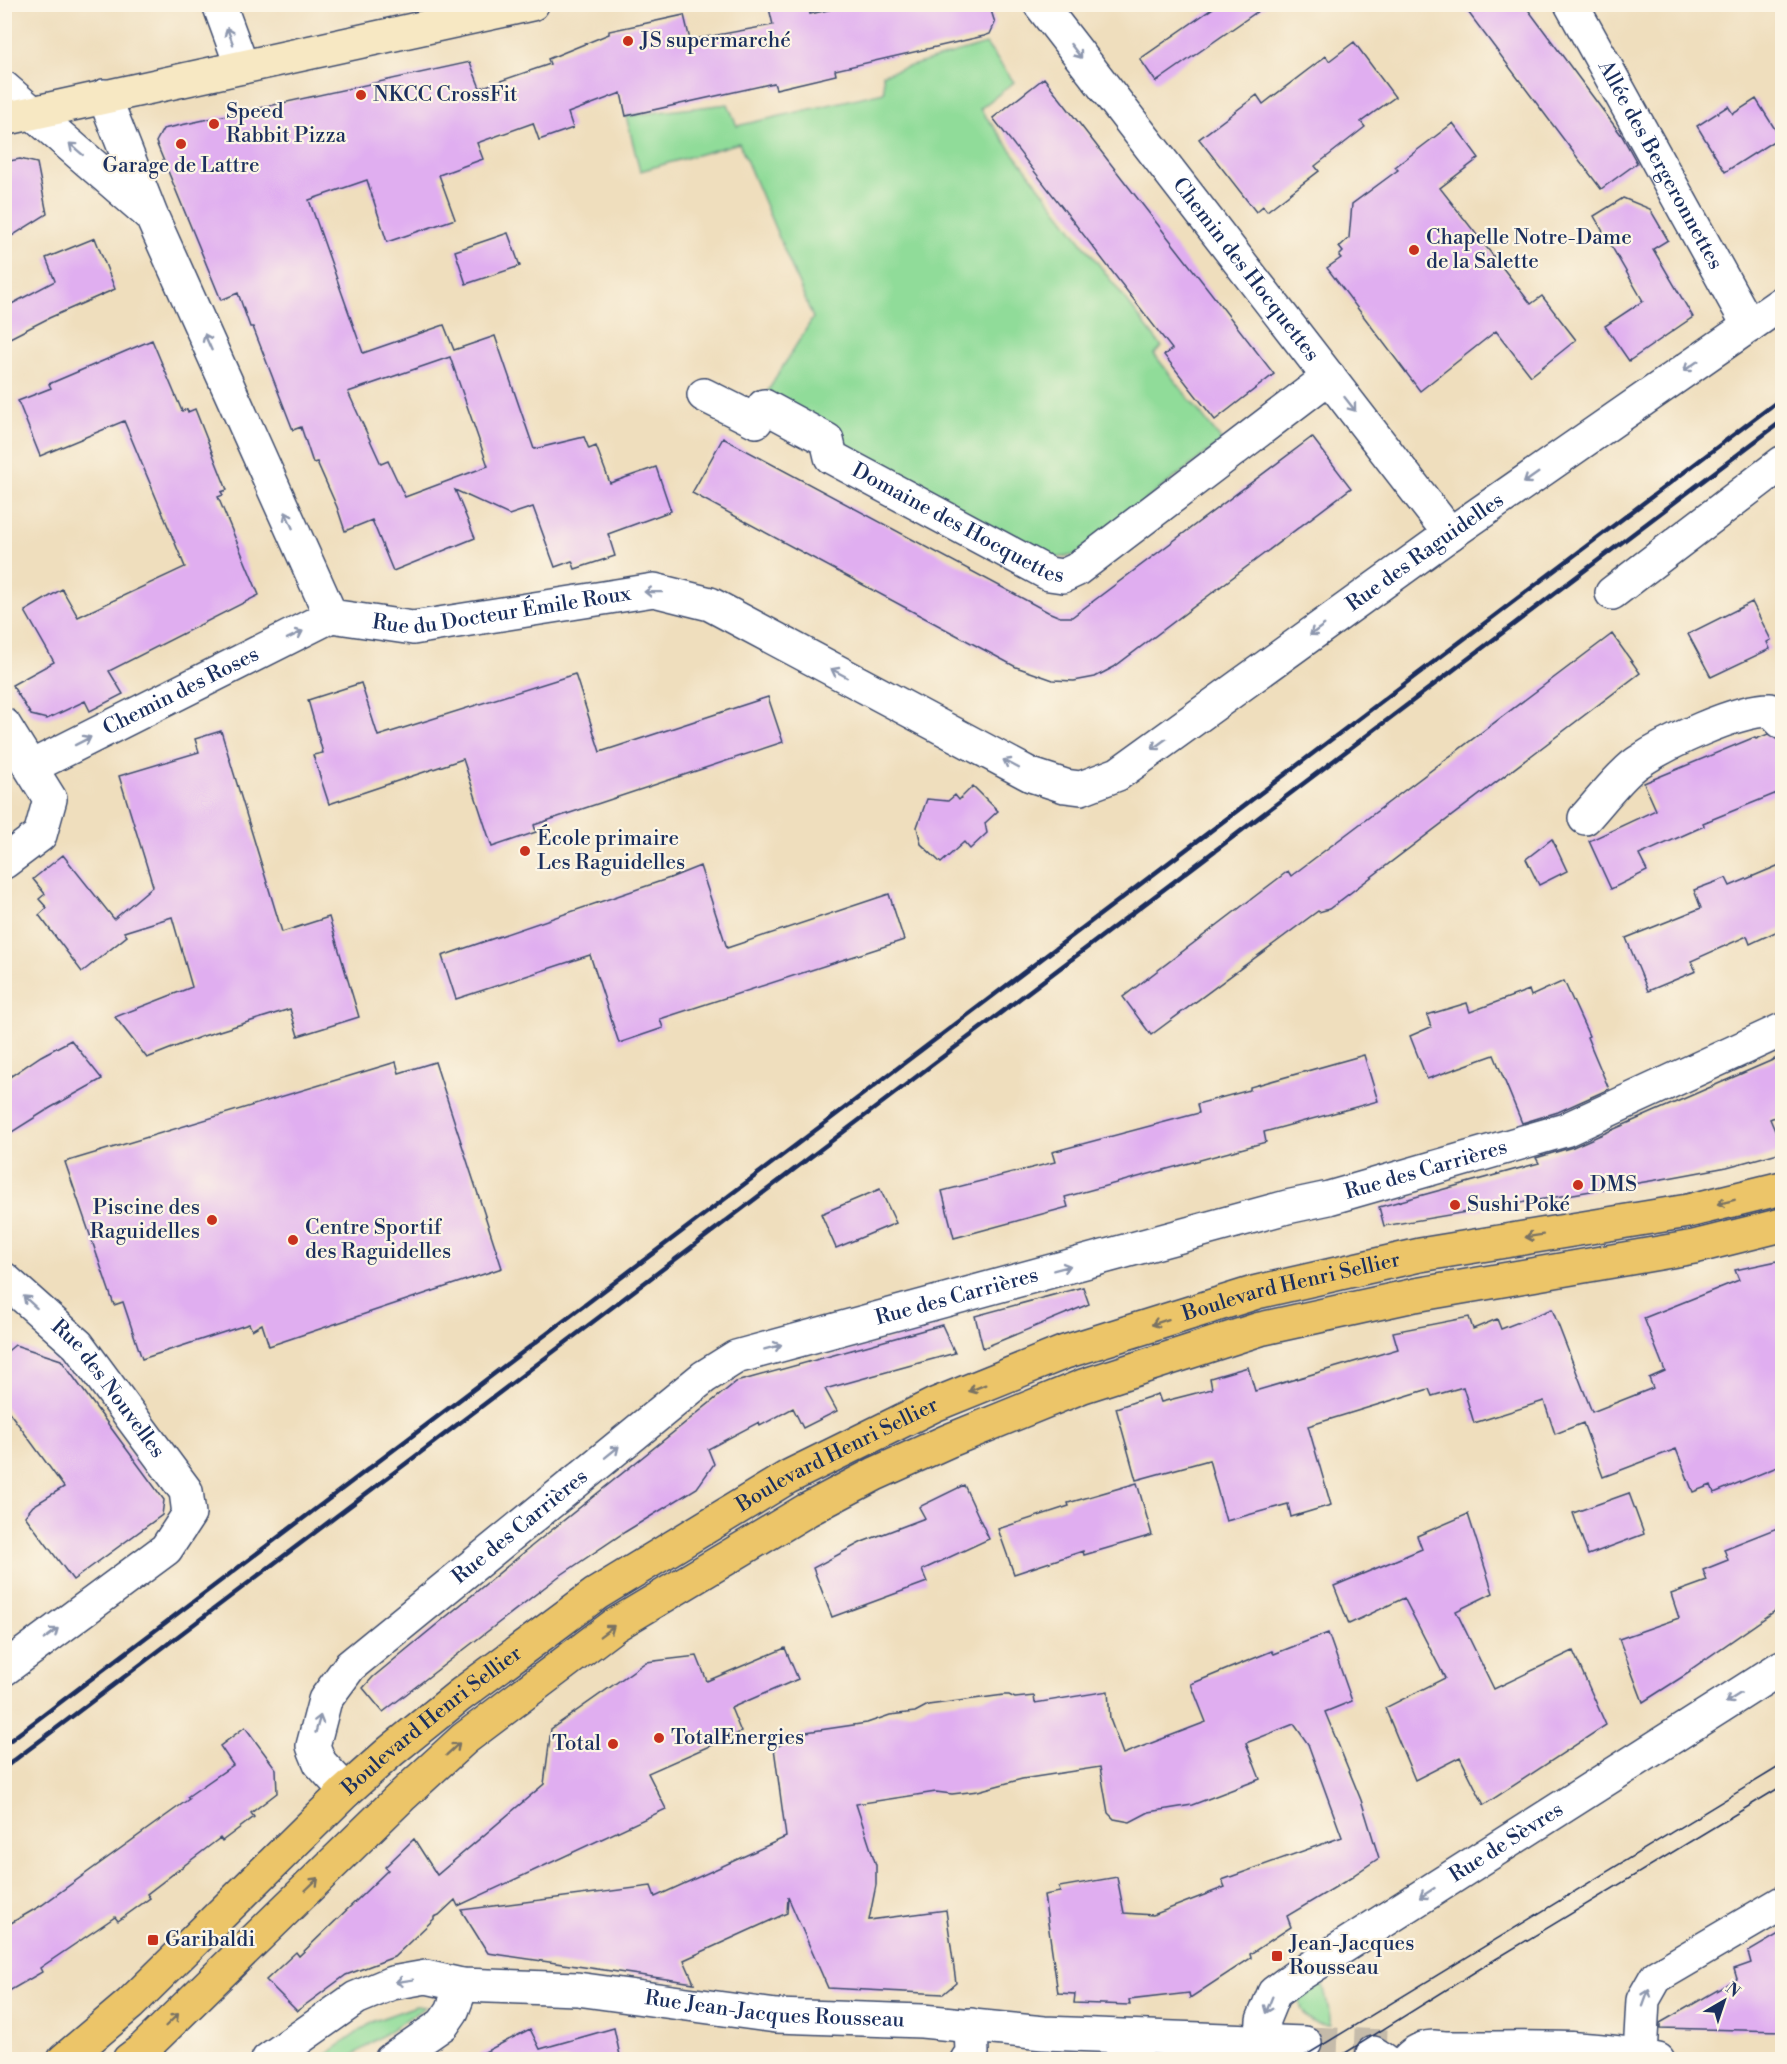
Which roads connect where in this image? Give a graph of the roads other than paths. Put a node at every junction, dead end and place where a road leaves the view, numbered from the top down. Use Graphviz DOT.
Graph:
graph roads {
  1 [pos="219,4"];
  2 [pos="532,4"];
  3 [pos="1040,4"];
  4 [pos="1571,4"];
  5 [pos="242,67"];
  6 [pos="4,88"];
  7 [pos="104,96"];
  8 [pos="18,116"];
  9 [pos="151,216"];
  10 [pos="1782,303"];
  11 [pos="1744,329"];
  12 [pos="1329,377"];
  13 [pos="704,396"];
  14 [pos="1782,464"];
  15 [pos="1450,534"];
  16 [pos="1612,592"];
  17 [pos="331,616"];
  18 [pos="1782,722"];
  19 [pos="4,725"];
  20 [pos="31,767"];
  21 [pos="1065,786"];
  22 [pos="1586,818"];
  23 [pos="4,862"];
  24 [pos="1782,1030"];
  25 [pos="1782,1188"];
  26 [pos="1782,1225"];
  27 [pos="4,1279"];
  28 [pos="1782,1667"];
  29 [pos="4,1669"];
  30 [pos="346,1791"];
  31 [pos="1782,1903"];
  32 [pos="462,1986"];
  33 [pos="971,2025"];
  34 [pos="1262,2042"];
  35 [pos="1305,2043"];
  36 [pos="1412,2053"];
  37 [pos="1572,2055"];
  38 [pos="1647,2058"];
  39 [pos="64,2060"];
  40 [pos="129,2060"];
  41 [pos="268,2060"];
  42 [pos="391,2060"];
  43 [pos="967,2060"];
  5 -- 1 [label="street, one-way"];
  2 -- 5 [label="street"];
  3 -- 12 [label="street, Chemin des Hocquettes, one-way"];
  4 -- 11 [label="street, Allée des Bergeronnettes"];
  5 -- 7 [label="street"];
  6 -- 8 [label="street"];
  7 -- 8 [label="street"];
  7 -- 9 [label="street"];
  9 -- 8 [label="street, one-way"];
  17 -- 9 [label="street, one-way"];
  10 -- 11 [label="street, Rue des Raguidelles"];
  11 -- 15 [label="street, Rue des Raguidelles, one-way"];
  12 -- 13 [label="street, Domaine des Hocquettes"];
  12 -- 15 [label="street, Chemin des Hocquettes, one-way"];
  14 -- 16 [label="street"];
  15 -- 21 [label="street, Rue des Raguidelles, one-way"];
  20 -- 17 [label="street, Chemin des Roses, one-way"];
  21 -- 17 [label="street, Rue du Docteur Émile Roux, one-way"];
  18 -- 22 [label="street"];
  19 -- 20 [label="street"];
  20 -- 23 [label="street"];
  30 -- 24 [label="street, Rue des Carrières, one-way"];
  25 -- 30 [label="main road, Boulevard Henri Sellier, one-way"];
  40 -- 26 [label="main road, Boulevard Henri Sellier, one-way"];
  29 -- 27 [label="street, Rue des Nouvelles, one-way"];
  28 -- 34 [label="street, Rue de Sèvres, one-way"];
  30 -- 39 [label="main road, Boulevard Henri Sellier"];
  38 -- 31 [label="street, one-way"];
  32 -- 33 [label="street, Rue Jean-Jacques Rousseau"];
  32 -- 41 [label="street, Rue Jean-Jacques Rousseau, one-way"];
  32 -- 42 [label="street"];
  33 -- 34 [label="street, Rue Jean-Jacques Rousseau"];
  33 -- 43 [label="street"];
  34 -- 35 [label="street, Rue Jean-Jacques Rousseau"];
  36 -- 37 [label="street"];
  37 -- 38 [label="street"];
}
